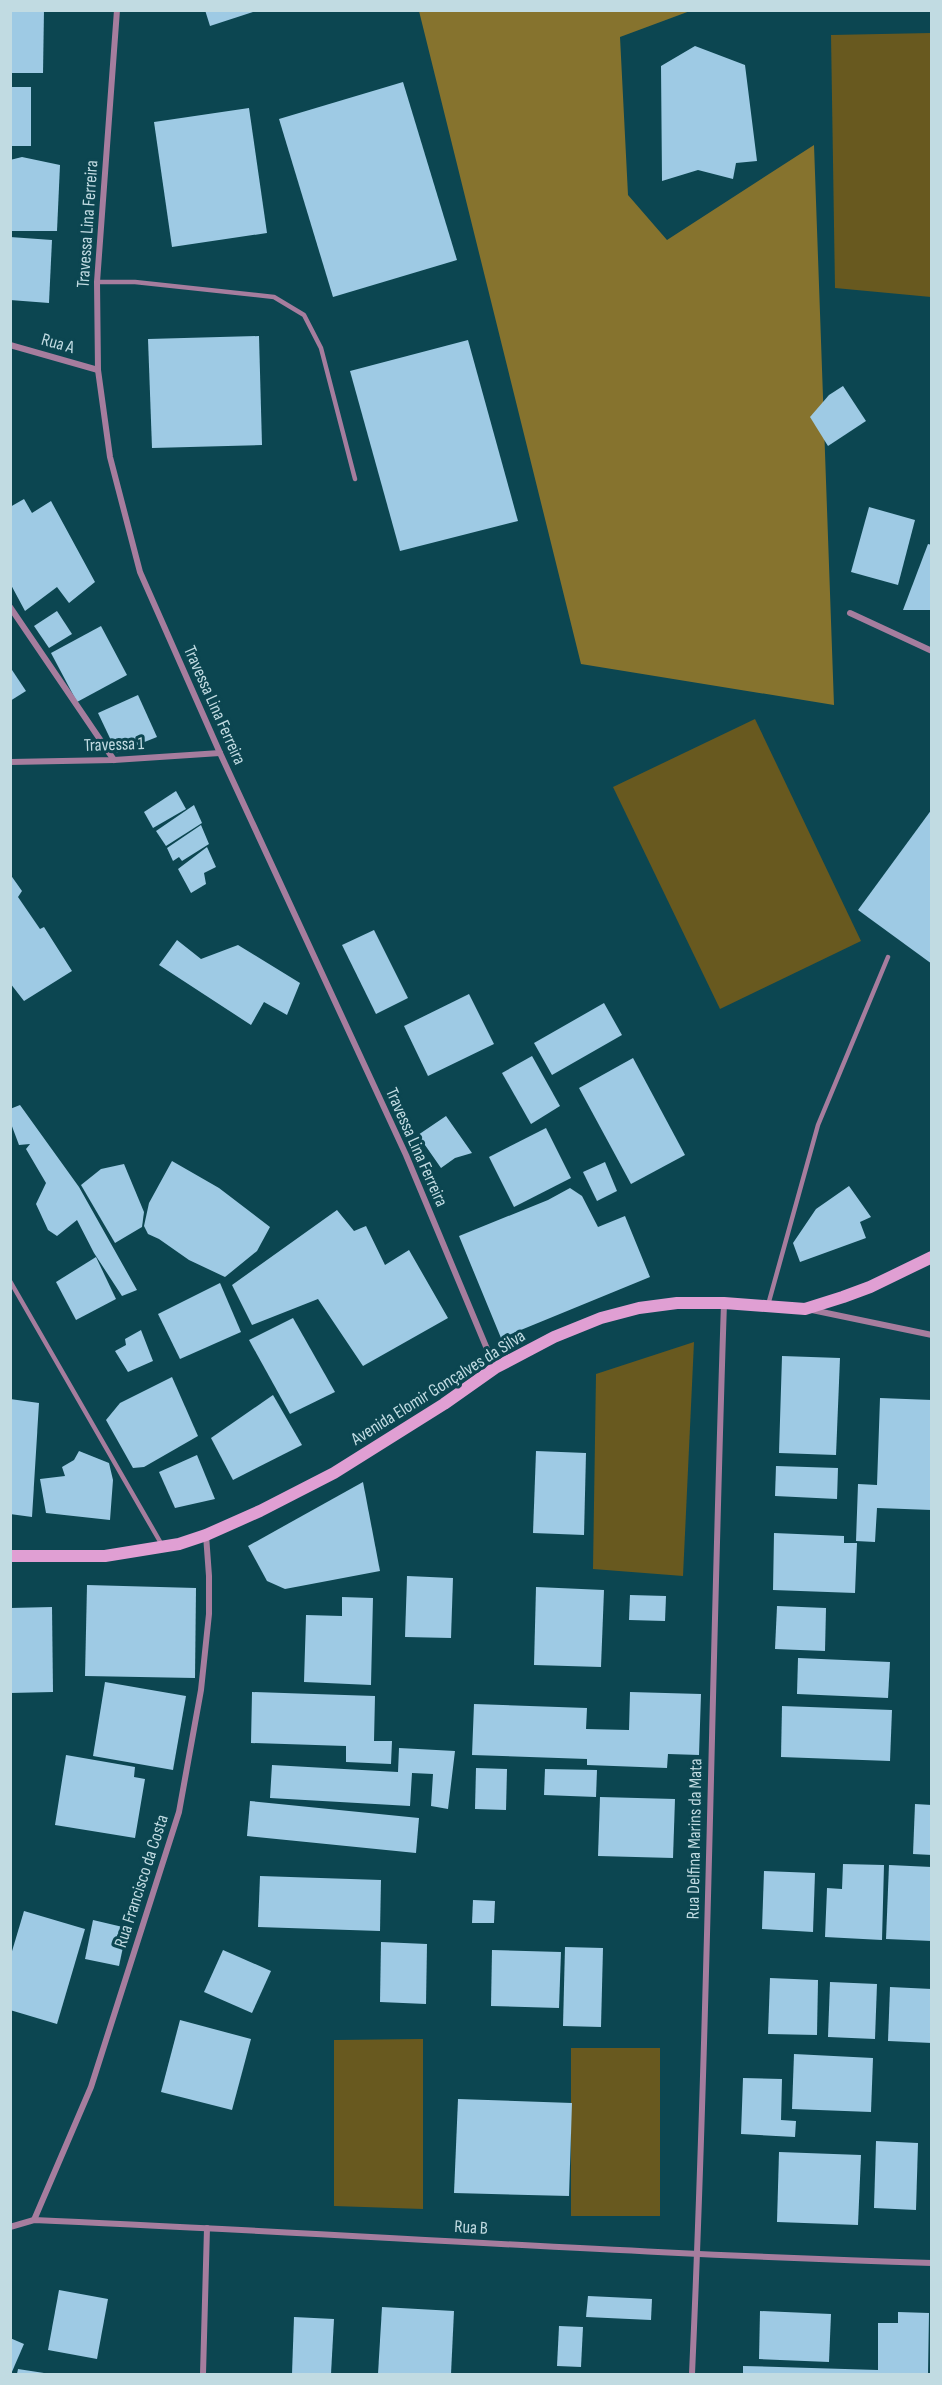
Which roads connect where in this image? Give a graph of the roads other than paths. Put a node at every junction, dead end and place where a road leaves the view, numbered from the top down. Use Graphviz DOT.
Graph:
graph roads {
  1 [pos="117,10"];
  2 [pos="97,282"];
  3 [pos="10,345"];
  4 [pos="98,370"];
  5 [pos="355,479"];
  6 [pos="10,607"];
  7 [pos="850,613"];
  8 [pos="932,651"];
  9 [pos="220,753"];
  10 [pos="114,760"];
  11 [pos="10,762"];
  12 [pos="888,957"];
  13 [pos="932,1257"];
  14 [pos="10,1281"];
  15 [pos="724,1303"];
  16 [pos="768,1307"];
  17 [pos="805,1309"];
  18 [pos="932,1335"];
  19 [pos="495,1368"];
  20 [pos="206,1535"];
  21 [pos="163,1547"];
  22 [pos="10,1556"];
  23 [pos="34,2220"];
  24 [pos="10,2227"];
  25 [pos="207,2228"];
  26 [pos="698,2255"];
  27 [pos="932,2263"];
  28 [pos="203,2374"];
  29 [pos="692,2374"];
  1 -- 2 [label="street, Travessa Lina Ferreira"];
  2 -- 4 [label="street, Travessa Lina Ferreira"];
  2 -- 5 [label="lane"];
  3 -- 4 [label="street, Rua A"];
  4 -- 9 [label="street, Travessa Lina Ferreira"];
  6 -- 10 [label="street"];
  7 -- 8 [label="street"];
  9 -- 10 [label="street, Travessa 1"];
  9 -- 19 [label="street, Travessa Lina Ferreira"];
  10 -- 11 [label="street, Travessa 1"];
  12 -- 16 [label="lane"];
  13 -- 17 [label="street"];
  14 -- 21 [label="lane"];
  15 -- 16 [label="street, Avenida Elomir Gonçalves da Silva"];
  15 -- 19 [label="street, Avenida Elomir Gonçalves da Silva"];
  15 -- 26 [label="street, Rua Delfina Marins da Mata"];
  16 -- 17 [label="street, Avenida Elomir Gonçalves da Silva"];
  17 -- 18 [label="street, Avenida Elomir Gonçalves da Silva"];
  19 -- 20 [label="street, Avenida Elomir Gonçalves da Silva"];
  20 -- 21 [label="street, Avenida Elomir Gonçalves da Silva"];
  20 -- 23 [label="street, Rua Francisco da Costa"];
  21 -- 22 [label="street, Avenida Elomir Gonçalves da Silva"];
  23 -- 24 [label="street, Rua B"];
  23 -- 25 [label="street, Rua B"];
  25 -- 26 [label="street, Rua B"];
  25 -- 28 [label="street"];
  26 -- 27 [label="street, Rua B"];
  26 -- 29 [label="street, Rua Delfina Marins da Mata"];
}
